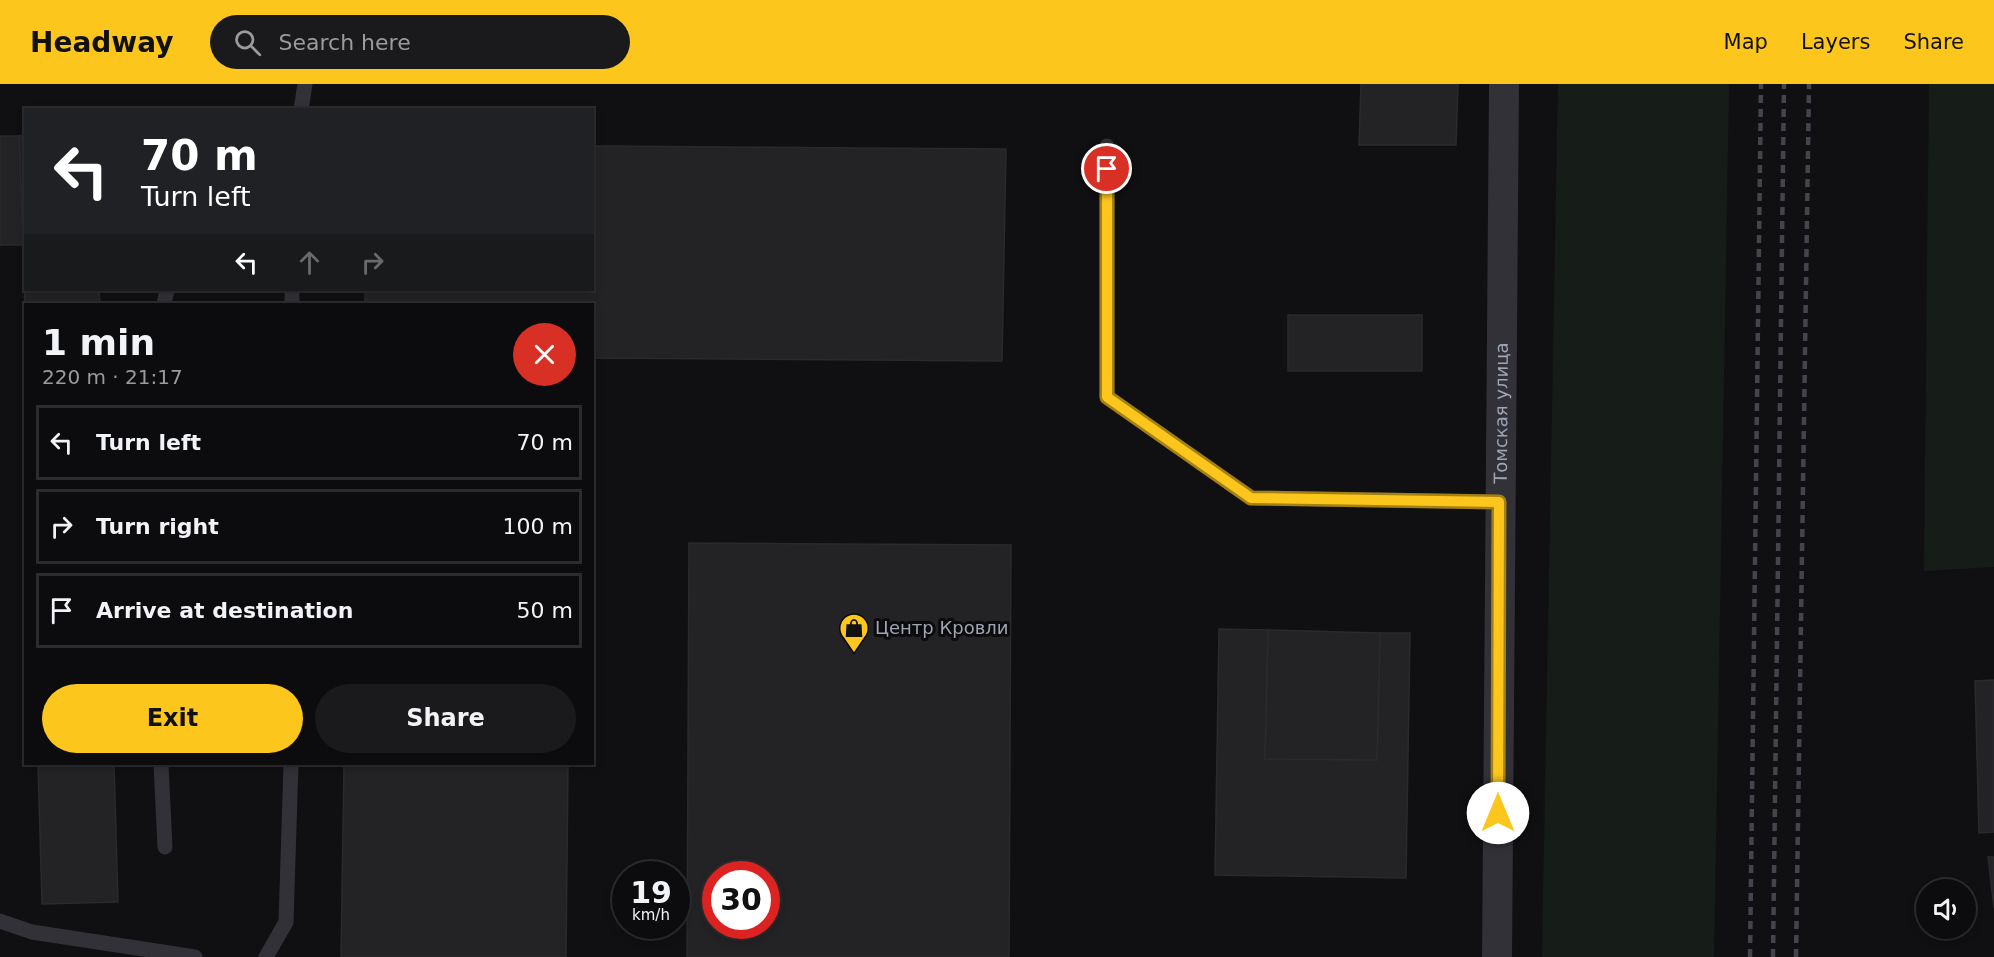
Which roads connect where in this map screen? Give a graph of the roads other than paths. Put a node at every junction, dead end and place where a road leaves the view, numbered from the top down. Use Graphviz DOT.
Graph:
graph roads {
  1 [pos="305,84"];
  2 [pos="1504,84"];
  3 [pos="301,108"];
  4 [pos="1107,146"];
  5 [pos="1499,502"];
  6 [pos="161,765"];
  7 [pos="291,765"];
  8 [pos="165,847"];
  9 [pos="0,921"];
  10 [pos="195,957"];
  11 [pos="266,957"];
  12 [pos="1497,957"];
  1 -- 3 [label="lane"];
  2 -- 5 [label="street, Томская улица"];
  4 -- 5 [label="lane"];
  5 -- 12 [label="street, Томская улица"];
  6 -- 8 [label="lane"];
  7 -- 11 [label="lane"];
  9 -- 10 [label="lane"];
}
